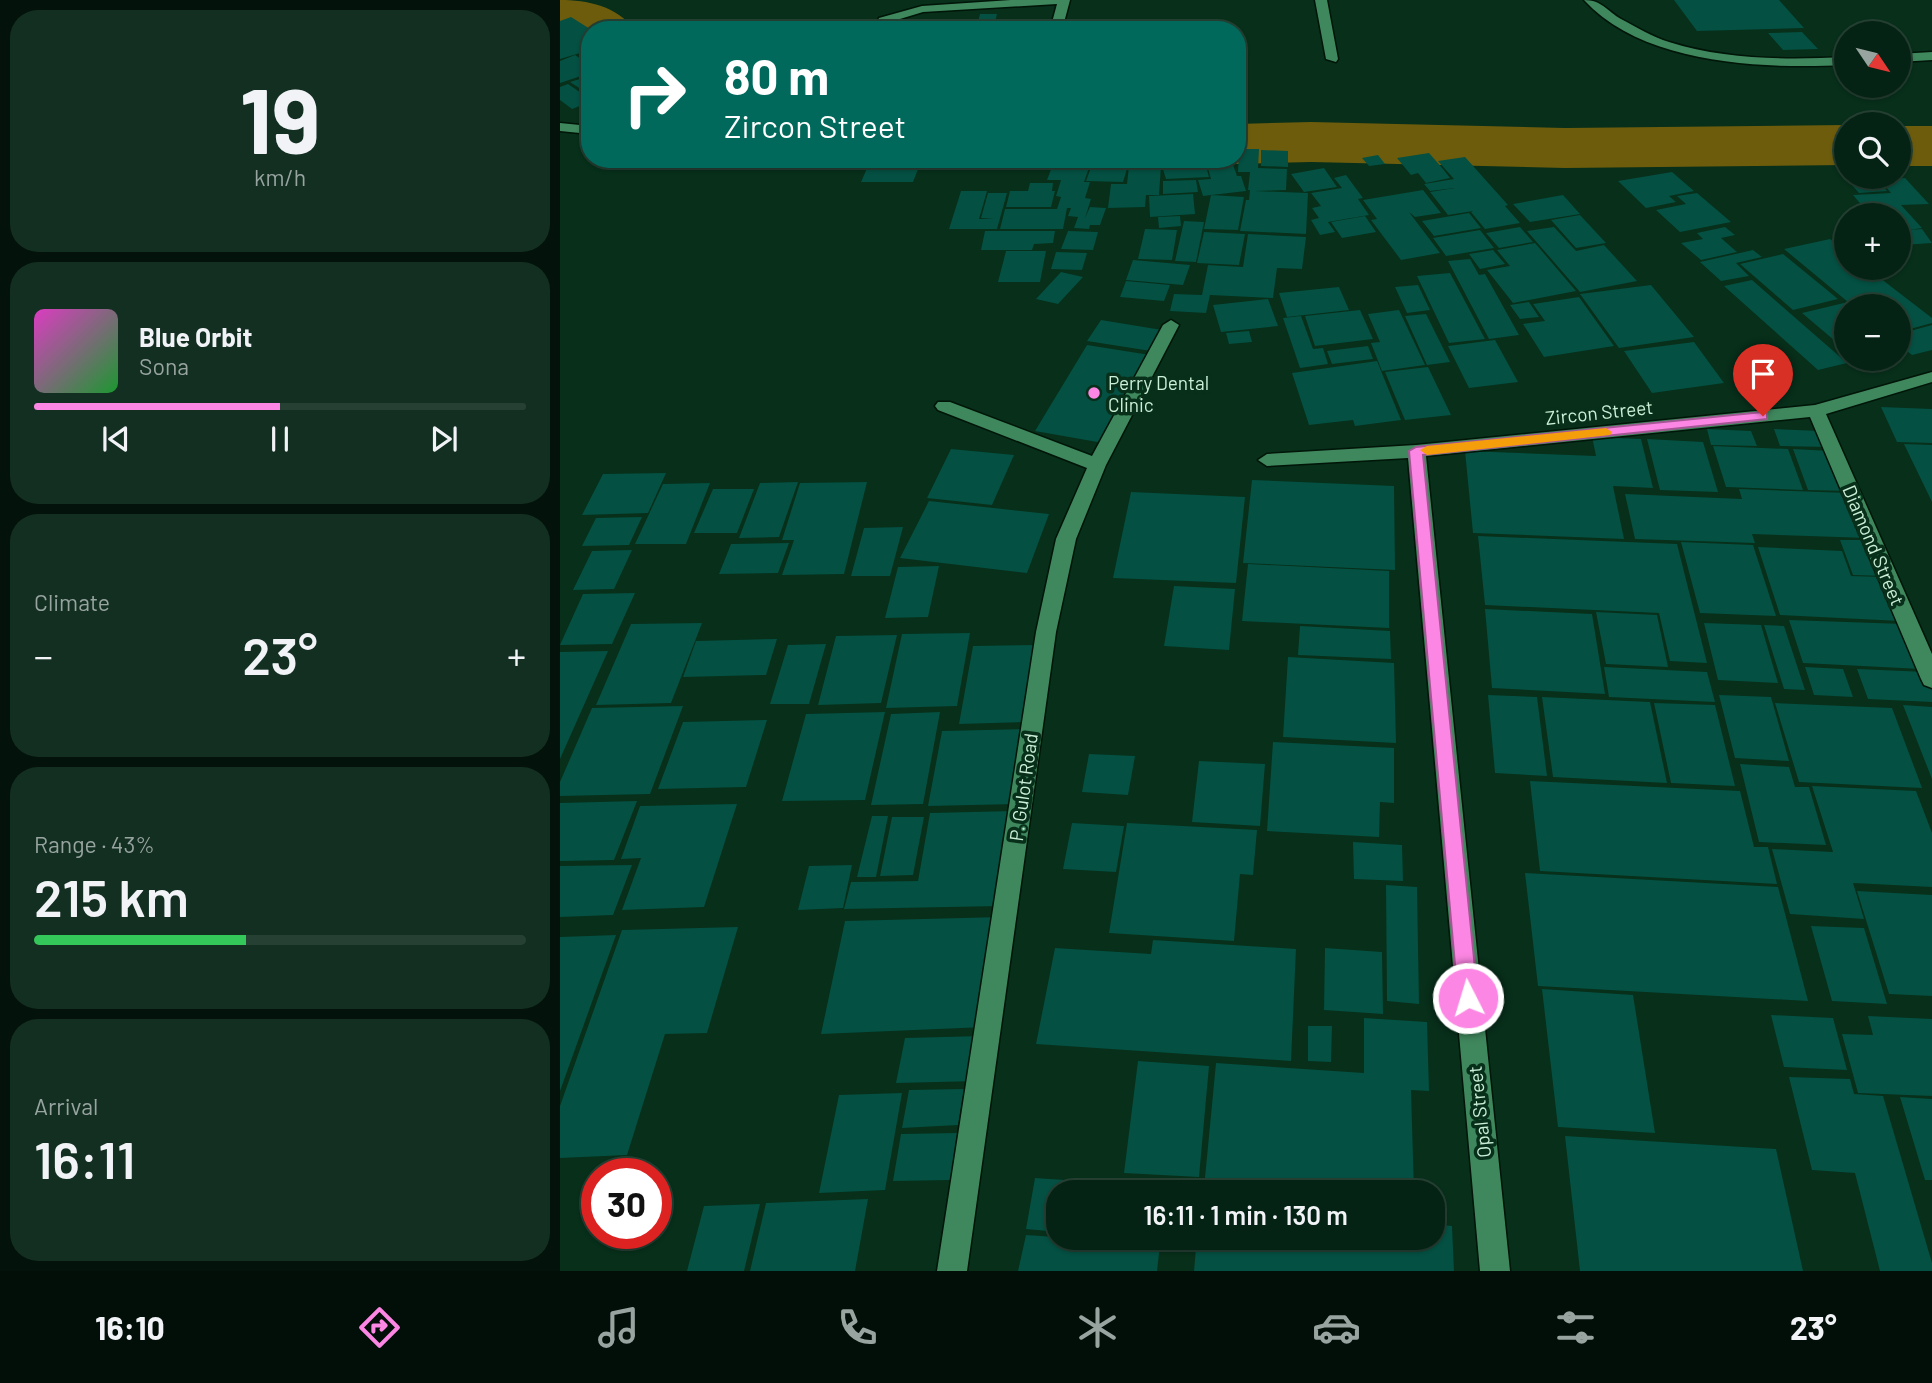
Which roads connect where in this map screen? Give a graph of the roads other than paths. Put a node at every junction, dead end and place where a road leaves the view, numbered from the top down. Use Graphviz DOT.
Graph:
graph roads {
  1 [pos="1064,0"];
  2 [pos="1321,0"];
  3 [pos="1590,0"];
  4 [pos="883,21"];
  5 [pos="1058,21"];
  6 [pos="1932,56"];
  7 [pos="1911,57"];
  8 [pos="1332,59"];
  9 [pos="1834,62"];
  10 [pos="560,127"];
  11 [pos="581,129"];
  12 [pos="1171,325"];
  13 [pos="1932,377"];
  14 [pos="944,406"];
  15 [pos="1816,411"];
  16 [pos="1416,451"];
  17 [pos="1267,460"];
  18 [pos="1097,465"];
  19 [pos="1932,679"];
  20 [pos="952,1271"];
  21 [pos="1495,1271"];
  1 -- 4 [label="street"];
  1 -- 5 [label="street"];
  2 -- 8 [label="street"];
  3 -- 9 [label="street"];
  6 -- 7 [label="street"];
  10 -- 11 [label="street"];
  12 -- 18 [label="street, P. Gulot Road"];
  13 -- 15 [label="street, Zircon Street"];
  14 -- 18 [label="street"];
  15 -- 16 [label="street, Zircon Street"];
  15 -- 19 [label="street, Diamond Street"];
  16 -- 17 [label="street, Zircon Street"];
  16 -- 21 [label="street, Opal Street"];
  18 -- 20 [label="street, P. Gulot Road"];
}
